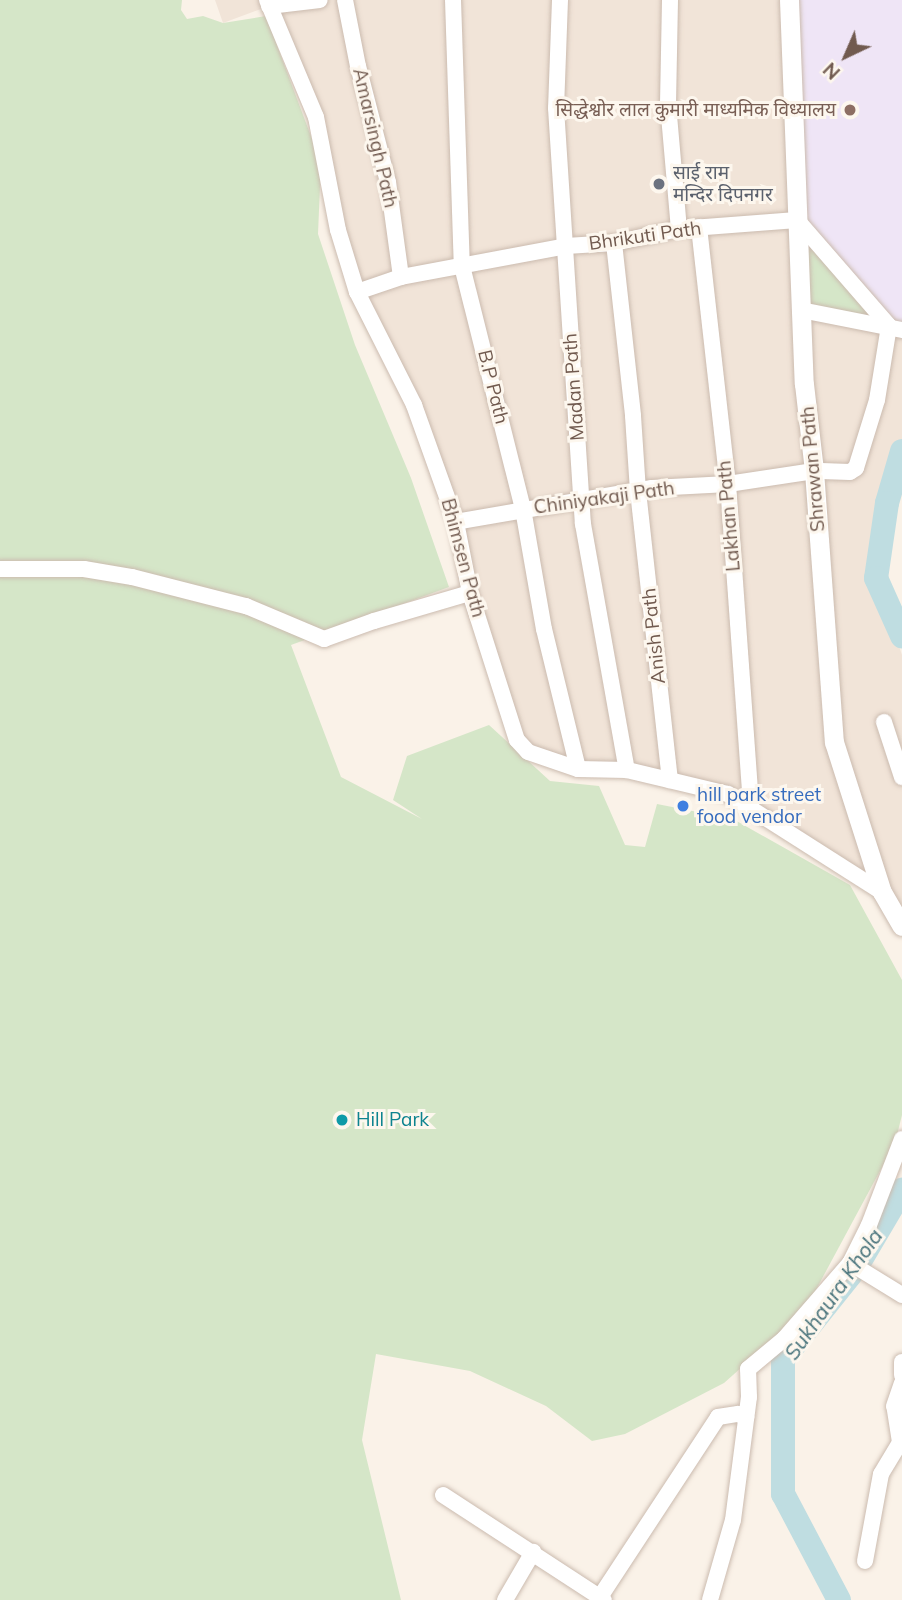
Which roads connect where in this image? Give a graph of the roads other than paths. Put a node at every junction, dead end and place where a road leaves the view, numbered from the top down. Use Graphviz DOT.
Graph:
graph roads {
  1 [pos="320,0"];
  2 [pos="345,0"];
  3 [pos="453,0"];
  4 [pos="560,0"];
  5 [pos="670,0"];
  6 [pos="789,0"];
  7 [pos="268,3"];
  8 [pos="797,219"];
  9 [pos="699,227"];
  10 [pos="678,229"];
  11 [pos="614,243"];
  12 [pos="566,246"];
  13 [pos="462,266"];
  14 [pos="401,277"];
  15 [pos="357,292"];
  16 [pos="801,310"];
  17 [pos="896,328"];
  18 [pos="814,471"];
  19 [pos="728,484"];
  20 [pos="638,491"];
  21 [pos="583,501"];
  22 [pos="523,509"];
  23 [pos="456,522"];
  24 [pos="0,569"];
  25 [pos="470,593"];
  26 [pos="884,722"];
  27 [pos="578,769"];
  28 [pos="627,770"];
  29 [pos="902,777"];
  30 [pos="670,780"];
  31 [pos="751,806"];
  32 [pos="881,892"];
  33 [pos="902,926"];
  34 [pos="902,1139"];
  35 [pos="850,1263"];
  36 [pos="902,1295"];
  37 [pos="902,1362"];
  38 [pos="902,1376"];
  39 [pos="902,1382"];
  40 [pos="746,1417"];
  41 [pos="443,1494"];
  42 [pos="533,1552"];
  43 [pos="865,1561"];
  44 [pos="601,1599"];
  45 [pos="505,1600"];
  46 [pos="710,1600"];
  1 -- 7 [label="street"];
  2 -- 14 [label="street, Amarsingh Path"];
  3 -- 13 [label="street, B.P Path"];
  4 -- 12 [label="street, Madan Path"];
  5 -- 10 [label="street"];
  6 -- 8 [label="street, Shrawan Path"];
  7 -- 15 [label="street, Bhimsen Path"];
  8 -- 9 [label="street, Bhrikuti Path"];
  8 -- 16 [label="street, Shrawan Path"];
  8 -- 17 [label="street"];
  9 -- 10 [label="street, Bhrikuti Path"];
  9 -- 19 [label="street, Lakhan Path"];
  10 -- 11 [label="street, Bhrikuti Path"];
  11 -- 12 [label="street, Bhrikuti Path"];
  11 -- 20 [label="street, Anish Path"];
  12 -- 13 [label="street, Bhrikuti Path"];
  12 -- 21 [label="street, Madan Path"];
  13 -- 14 [label="street, Bhrikuti Path"];
  13 -- 22 [label="street, B.P Path"];
  14 -- 15 [label="street, Bhrikuti Path"];
  15 -- 23 [label="street, Bhimsen Path"];
  16 -- 17 [label="street"];
  16 -- 18 [label="street, Shrawan Path"];
  17 -- 18 [label="street, Chiniyakaji Path"];
  18 -- 19 [label="street, Chiniyakaji Path"];
  18 -- 32 [label="street, Shrawan Path"];
  19 -- 20 [label="street, Chiniyakaji Path"];
  19 -- 31 [label="street, Lakhan Path"];
  20 -- 21 [label="street, Chiniyakaji Path"];
  20 -- 30 [label="street, Anish Path"];
  21 -- 22 [label="street, Chiniyakaji Path"];
  21 -- 28 [label="street, Madan Path"];
  22 -- 23 [label="street, Chiniyakaji Path"];
  22 -- 27 [label="street, B.P Path"];
  23 -- 25 [label="street, Bhimsen Path"];
  24 -- 25 [label="street"];
  25 -- 27 [label="street, Bhimsen Path"];
  26 -- 29 [label="street"];
  27 -- 28 [label="street, Bhimsen Path"];
  28 -- 30 [label="street, Bhimsen Path"];
  30 -- 31 [label="street, Bhimsen Path"];
  31 -- 32 [label="street, Bhimsen Path"];
  32 -- 33 [label="street, Shrawan Path"];
  34 -- 35 [label="street"];
  35 -- 36 [label="street"];
  35 -- 40 [label="street"];
  37 -- 38 [label="street"];
  39 -- 43 [label="street"];
  40 -- 44 [label="street"];
  40 -- 46 [label="street"];
  41 -- 42 [label="street"];
  42 -- 44 [label="street"];
  42 -- 45 [label="street"];
}
